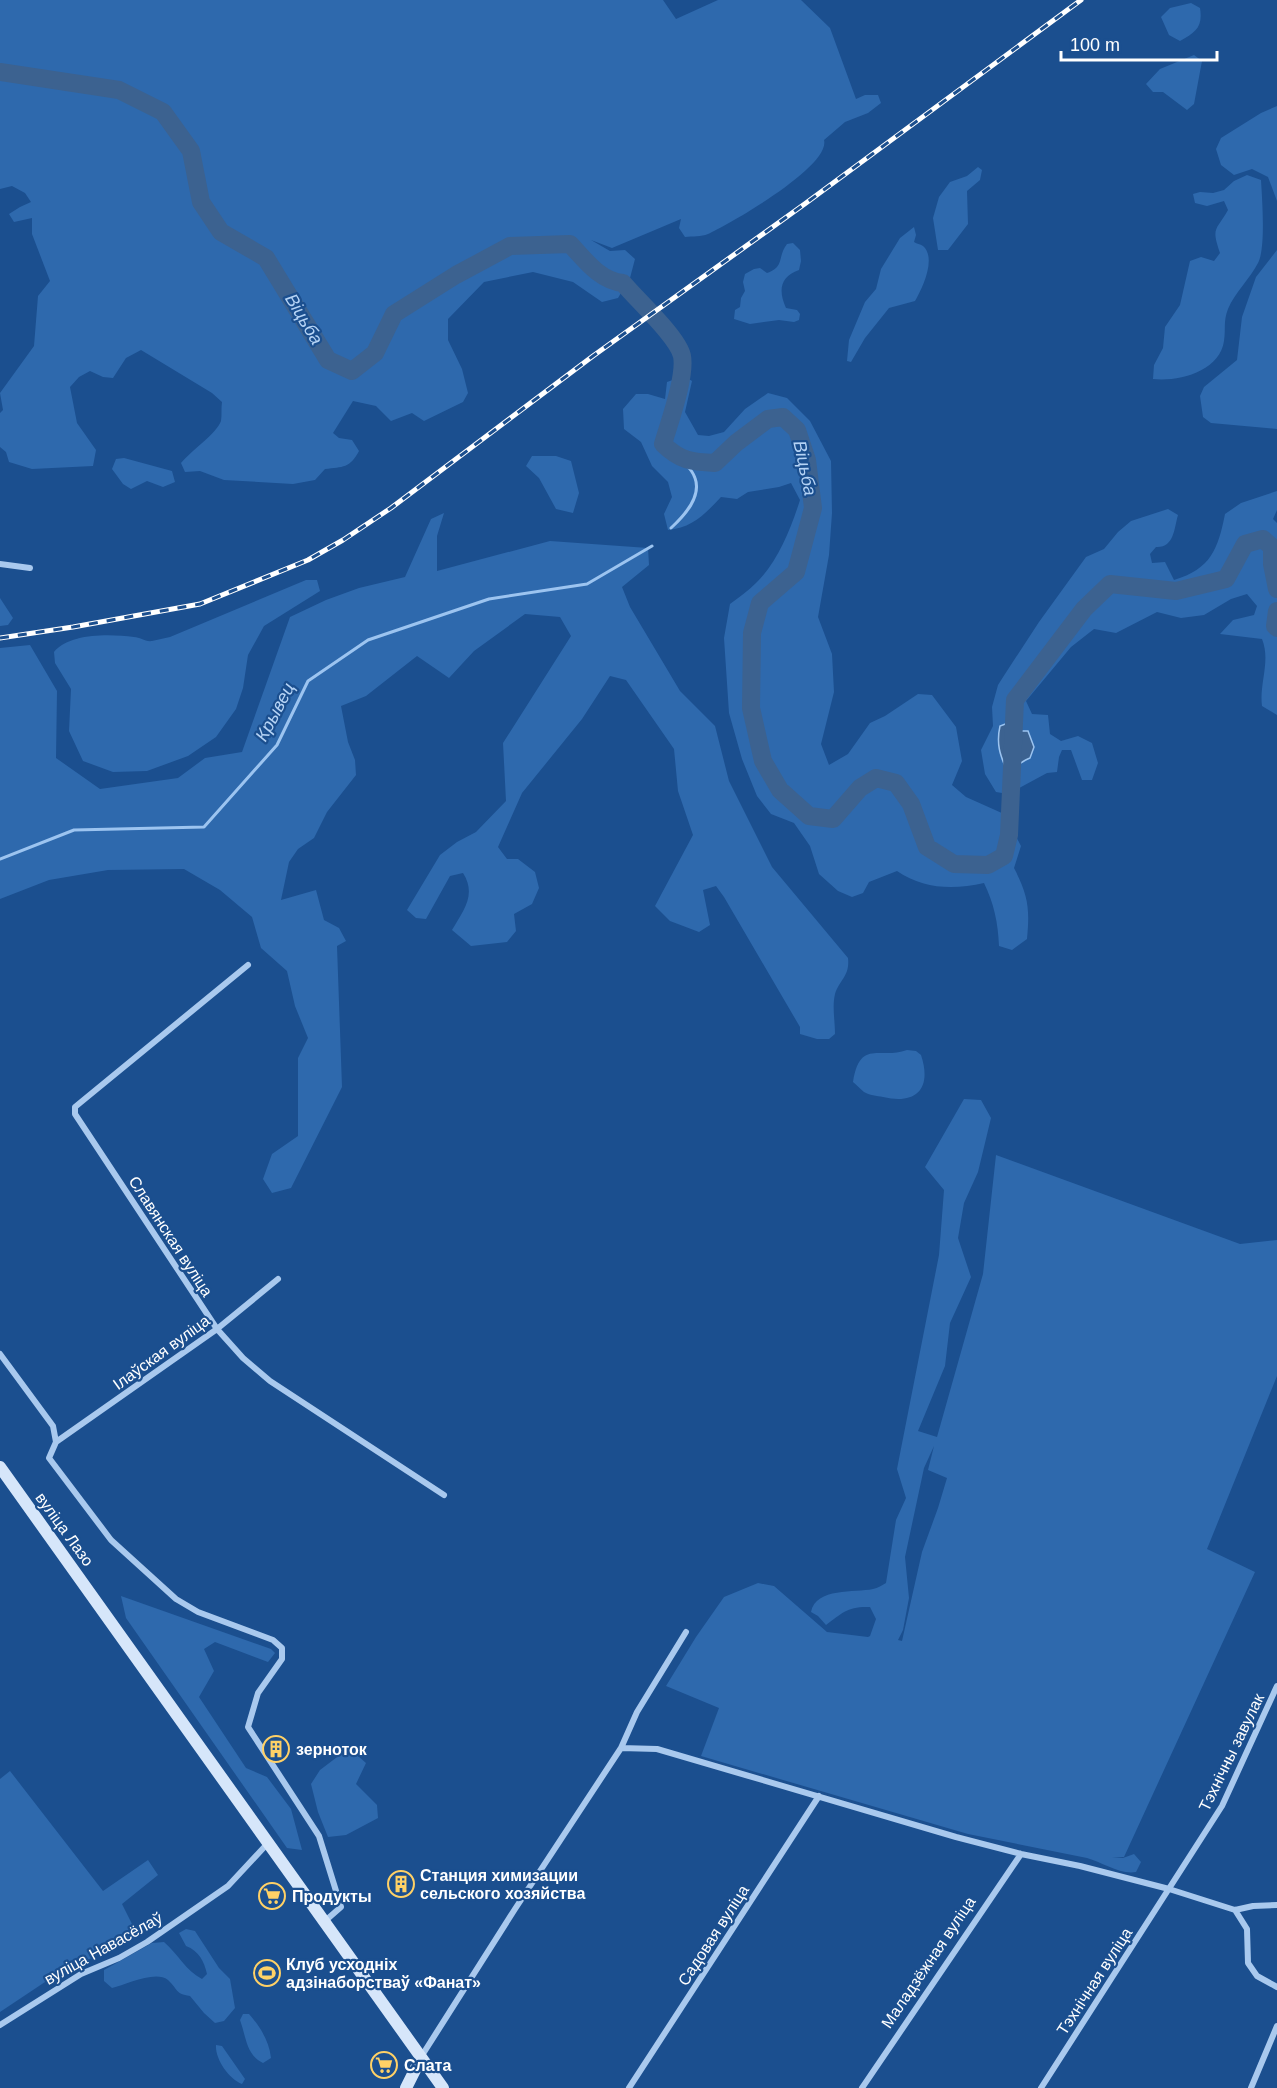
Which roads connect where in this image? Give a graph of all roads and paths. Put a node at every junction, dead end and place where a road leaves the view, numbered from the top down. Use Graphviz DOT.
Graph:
graph roads {
  1 [pos="0,564"];
  2 [pos="30,568"];
  3 [pos="248,965"];
  4 [pos="278,1279"];
  5 [pos="217,1329"];
  6 [pos="0,1354"];
  7 [pos="56,1443"];
  8 [pos="0,1467"];
  9 [pos="444,1496"];
  10 [pos="686,1632"];
  11 [pos="1277,1686"];
  12 [pos="621,1748"];
  13 [pos="819,1796"];
  14 [pos="268,1843"];
  15 [pos="1021,1854"];
  16 [pos="1169,1889"];
  17 [pos="1277,1905"];
  18 [pos="1235,1910"];
  19 [pos="325,1921"];
  20 [pos="1277,1987"];
  21 [pos="0,2025"];
  22 [pos="1277,2026"];
  23 [pos="421,2058"];
  24 [pos="406,2088"];
  25 [pos="443,2088"];
  26 [pos="629,2088"];
  27 [pos="862,2088"];
  28 [pos="1041,2088"];
  29 [pos="1251,2088"];
  1 -- 2 [label="street"];
  3 -- 5 [label="street, Славянская вуліца"];
  4 -- 5 [label="street, Ілаўская вуліца"];
  5 -- 7 [label="street, Ілаўская вуліца"];
  5 -- 9 [label="street, Славянская вуліца"];
  6 -- 7 [label="street"];
  7 -- 19 [label="street"];
  8 -- 14 [label="main road, вуліца Лазо"];
  10 -- 12 [label="street"];
  11 -- 16 [label="street, Тэхнічны завулак"];
  12 -- 13 [label="street"];
  12 -- 23 [label="street"];
  13 -- 15 [label="street"];
  13 -- 26 [label="street, Садовая вуліца"];
  14 -- 19 [label="main road, вуліца Лазо"];
  14 -- 21 [label="street, вуліца Навасёлаў"];
  15 -- 16 [label="street"];
  15 -- 27 [label="street, Маладзёжная вуліца"];
  16 -- 18 [label="street"];
  16 -- 28 [label="street, Тэхнічная вуліца"];
  17 -- 18 [label="street"];
  18 -- 20 [label="street"];
  19 -- 23 [label="main road, вуліца Лазо"];
  22 -- 29 [label="street"];
  23 -- 24 [label="main road"];
  23 -- 25 [label="main road"];
}
